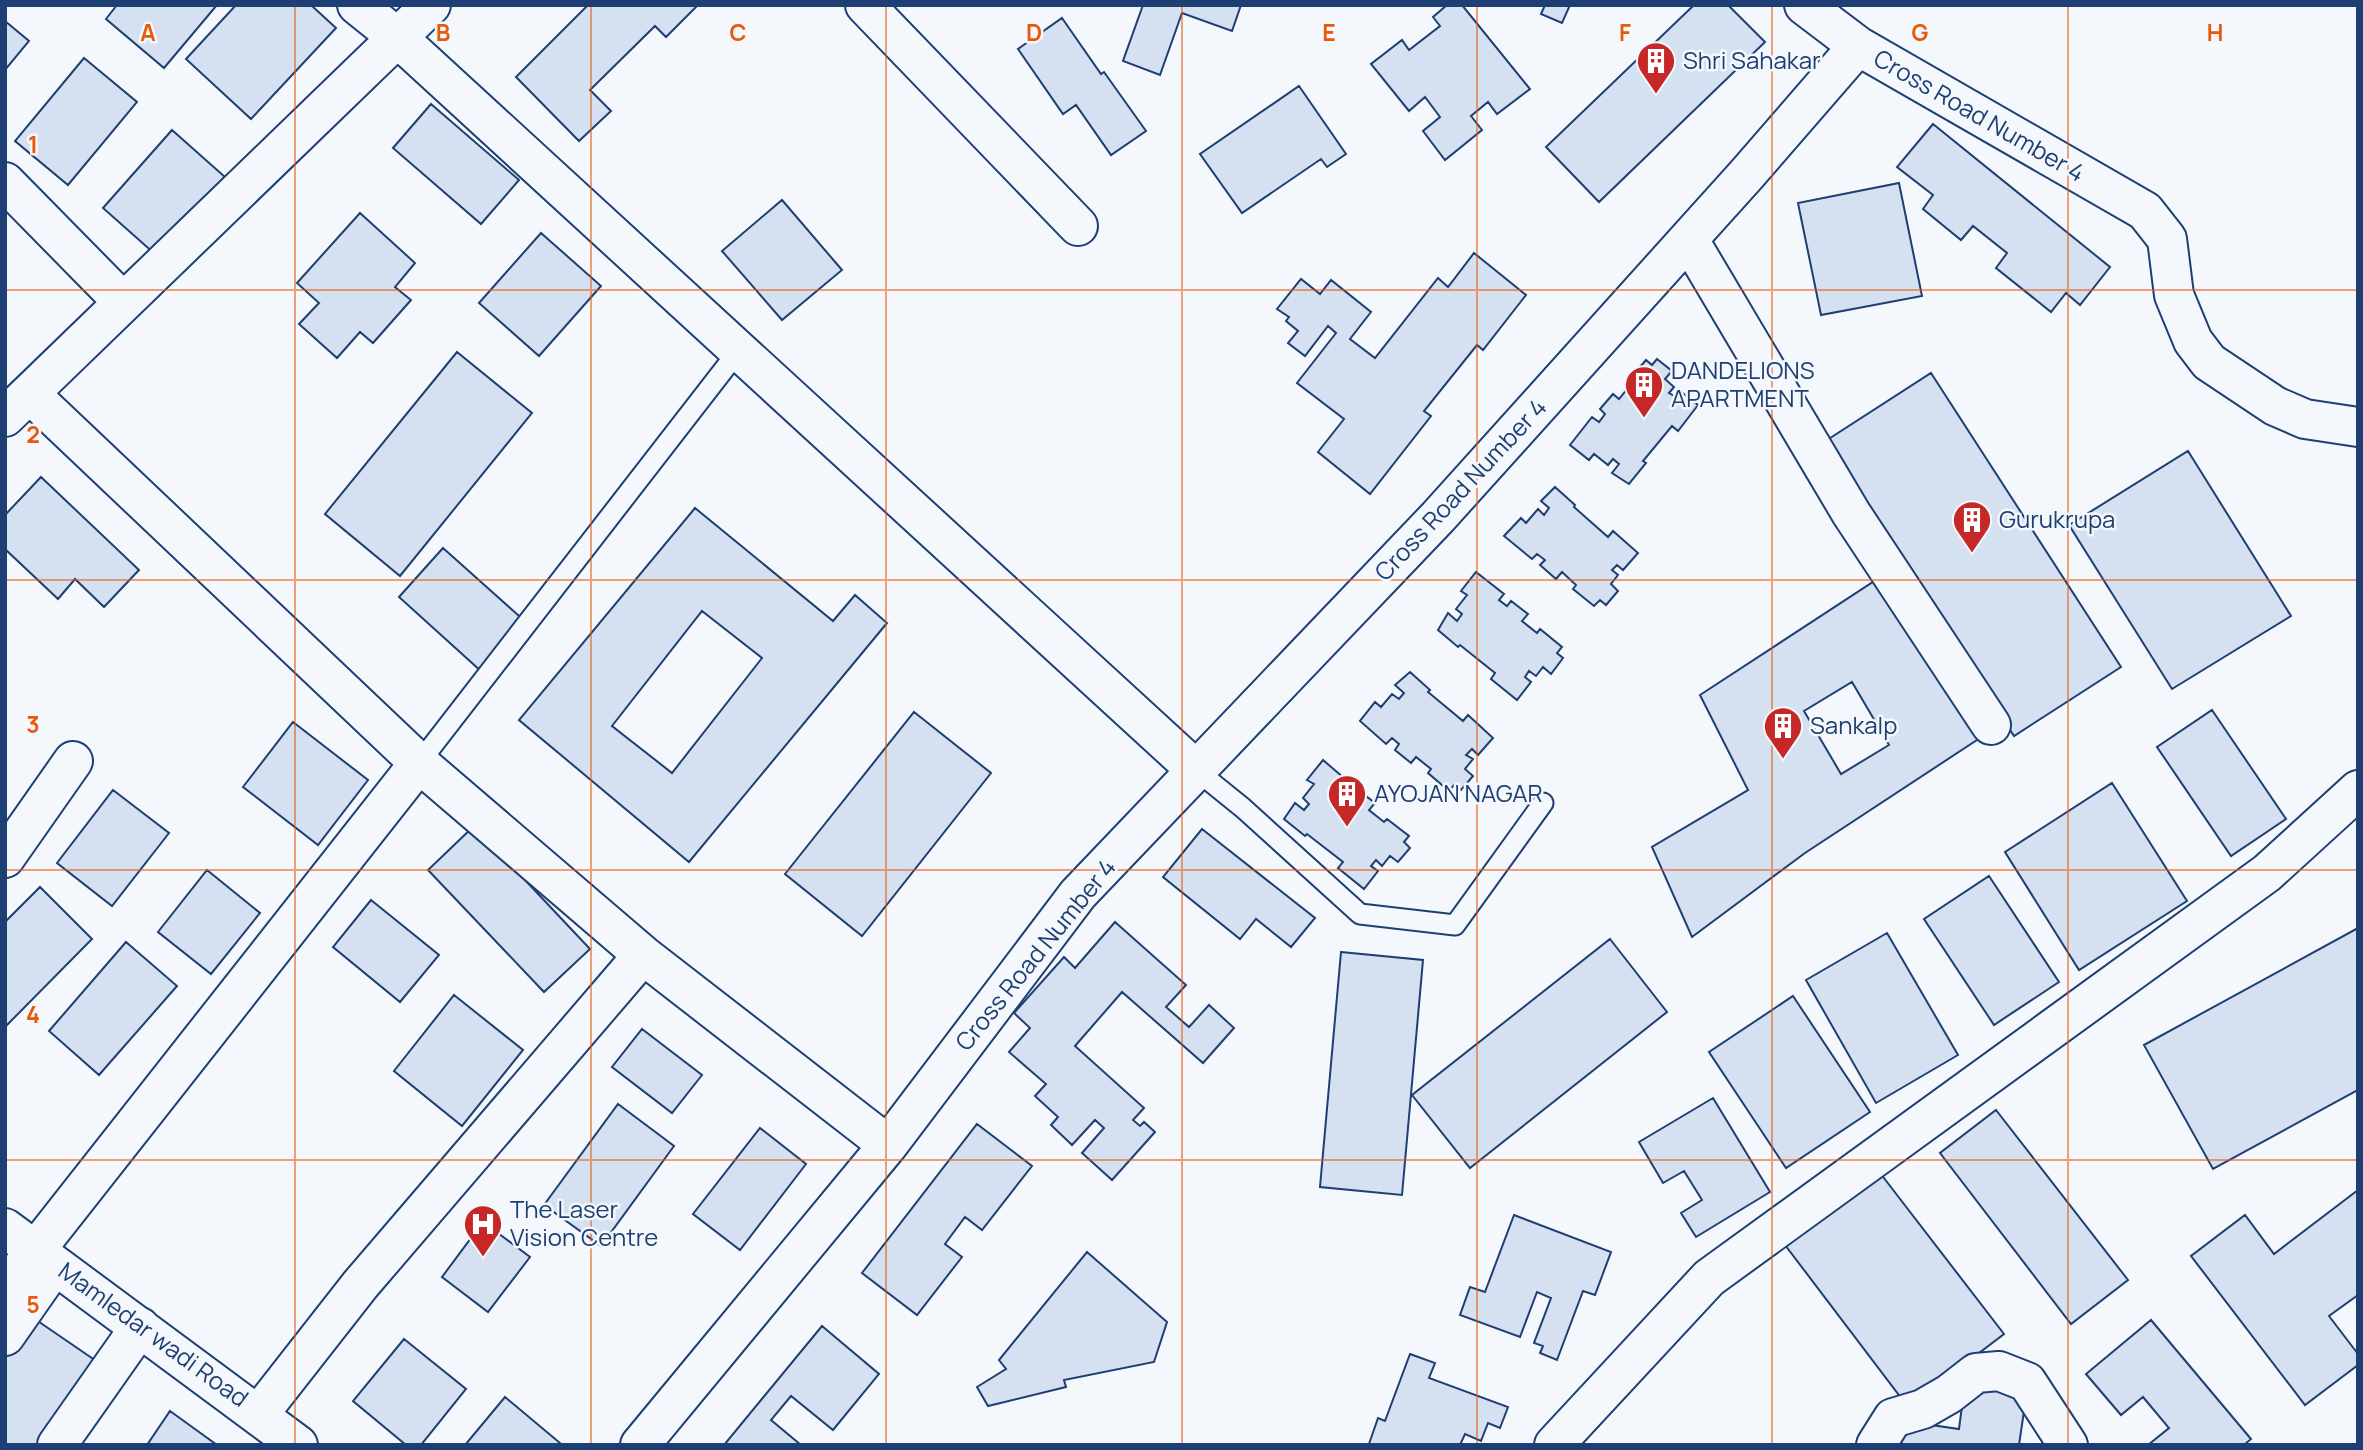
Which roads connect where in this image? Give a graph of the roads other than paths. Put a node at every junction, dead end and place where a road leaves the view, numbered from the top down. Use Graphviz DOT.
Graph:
graph roads {
  1 [pos="357,5"];
  2 [pos="431,5"];
  3 [pos="865,5"];
  4 [pos="1804,5"];
  5 [pos="398,38"];
  6 [pos="1858,46"];
  7 [pos="5,182"];
  8 [pos="1078,226"];
  9 [pos="1689,240"];
  10 [pos="123,302"];
  11 [pos="738,350"];
  12 [pos="18,405"];
  13 [pos="2358,427"];
  14 [pos="1991,725"];
  15 [pos="72,761"];
  16 [pos="419,763"];
  17 [pos="1196,770"];
  18 [pos="2358,790"];
  19 [pos="1543,803"];
  20 [pos="5,858"];
  21 [pos="643,955"];
  22 [pos="888,1144"];
  23 [pos="32,1247"];
  24 [pos="5,1289"];
  25 [pos="140,1326"];
  26 [pos="5,1336"];
  27 [pos="260,1414"];
  28 [pos="57,1445"];
  29 [pos="298,1445"];
  30 [pos="640,1445"];
  31 [pos="1554,1445"];
  32 [pos="1877,1445"];
  33 [pos="2068,1445"];
  1 -- 5 [label="street"];
  2 -- 5 [label="street"];
  3 -- 8 [label="street"];
  4 -- 6 [label="street"];
  5 -- 10 [label="street"];
  5 -- 11 [label="street"];
  6 -- 9 [label="street, Cross Road Number 4"];
  6 -- 13 [label="street, Cross Road Number 4"];
  7 -- 10 [label="street"];
  9 -- 14 [label="street"];
  9 -- 17 [label="street, Cross Road Number 4"];
  10 -- 12 [label="street"];
  11 -- 16 [label="lane"];
  11 -- 17 [label="street"];
  12 -- 16 [label="street"];
  15 -- 20 [label="street"];
  16 -- 21 [label="street"];
  16 -- 23 [label="street"];
  17 -- 19 [label="lane"];
  17 -- 22 [label="street, Cross Road Number 4"];
  18 -- 31 [label="street"];
  21 -- 22 [label="street"];
  21 -- 27 [label="street"];
  22 -- 30 [label="street, Cross Road Number 4"];
  23 -- 24 [label="street"];
  23 -- 25 [label="street, Mamledar wadi Road"];
  23 -- 26 [label="street"];
  25 -- 27 [label="street, Mamledar wadi Road"];
  25 -- 28 [label="street"];
  27 -- 29 [label="street, Mamledar wadi Road"];
  32 -- 33 [label="street"];
}
